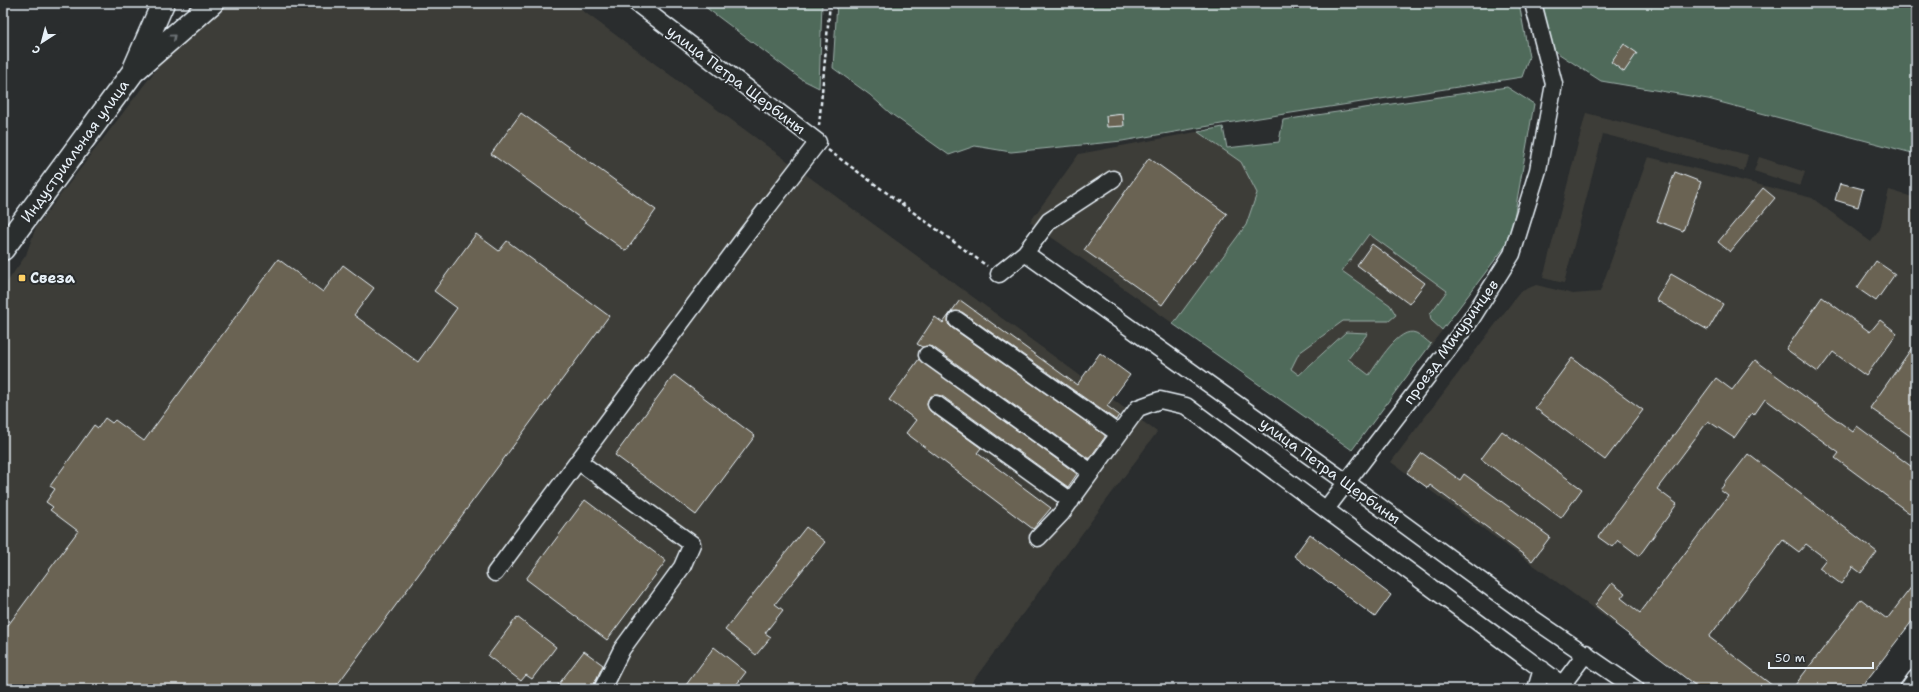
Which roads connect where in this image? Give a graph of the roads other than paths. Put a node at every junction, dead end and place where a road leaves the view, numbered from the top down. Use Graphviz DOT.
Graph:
graph roads {
  1 [pos="163,3"];
  2 [pos="212,3"];
  3 [pos="636,3"];
  4 [pos="1533,3"];
  5 [pos="133,72"];
  6 [pos="1114,179"];
  7 [pos="3,249"];
  8 [pos="1025,253"];
  9 [pos="999,274"];
  10 [pos="956,320"];
  11 [pos="927,355"];
  12 [pos="936,404"];
  13 [pos="1119,434"];
  14 [pos="578,461"];
  15 [pos="1092,472"];
  16 [pos="1346,482"];
  17 [pos="1071,501"];
  18 [pos="1326,509"];
  19 [pos="1038,538"];
  20 [pos="495,573"];
  21 [pos="1586,653"];
  22 [pos="1542,669"];
  23 [pos="1916,678"];
  24 [pos="1565,687"];
  25 [pos="602,689"];
  26 [pos="1536,689"];
  27 [pos="1636,689"];
  28 [pos="1908,689"];
  1 -- 5 [label="highway, Индустриальная улица"];
  5 -- 2 [label="highway, Индустриальная улица, one-way"];
  3 -- 14 [label="street, улица Петра Щербины"];
  4 -- 16 [label="street, проезд Мичуринцев"];
  5 -- 7 [label="highway, Индустриальная улица"];
  6 -- 8 [label="street"];
  8 -- 9 [label="street"];
  8 -- 16 [label="street, улица Петра Щербины"];
  10 -- 13 [label="street"];
  11 -- 15 [label="street"];
  12 -- 17 [label="street"];
  13 -- 15 [label="street"];
  13 -- 18 [label="street"];
  14 -- 20 [label="street"];
  14 -- 25 [label="street"];
  15 -- 17 [label="street"];
  16 -- 18 [label="street, проезд Мичуринцев"];
  16 -- 21 [label="street, улица Петра Щербины"];
  17 -- 19 [label="street"];
  18 -- 22 [label="street"];
  21 -- 24 [label="street"];
  21 -- 27 [label="street, улица Петра Щербины"];
  22 -- 24 [label="street"];
  22 -- 26 [label="street"];
  23 -- 28 [label="street"];
}
